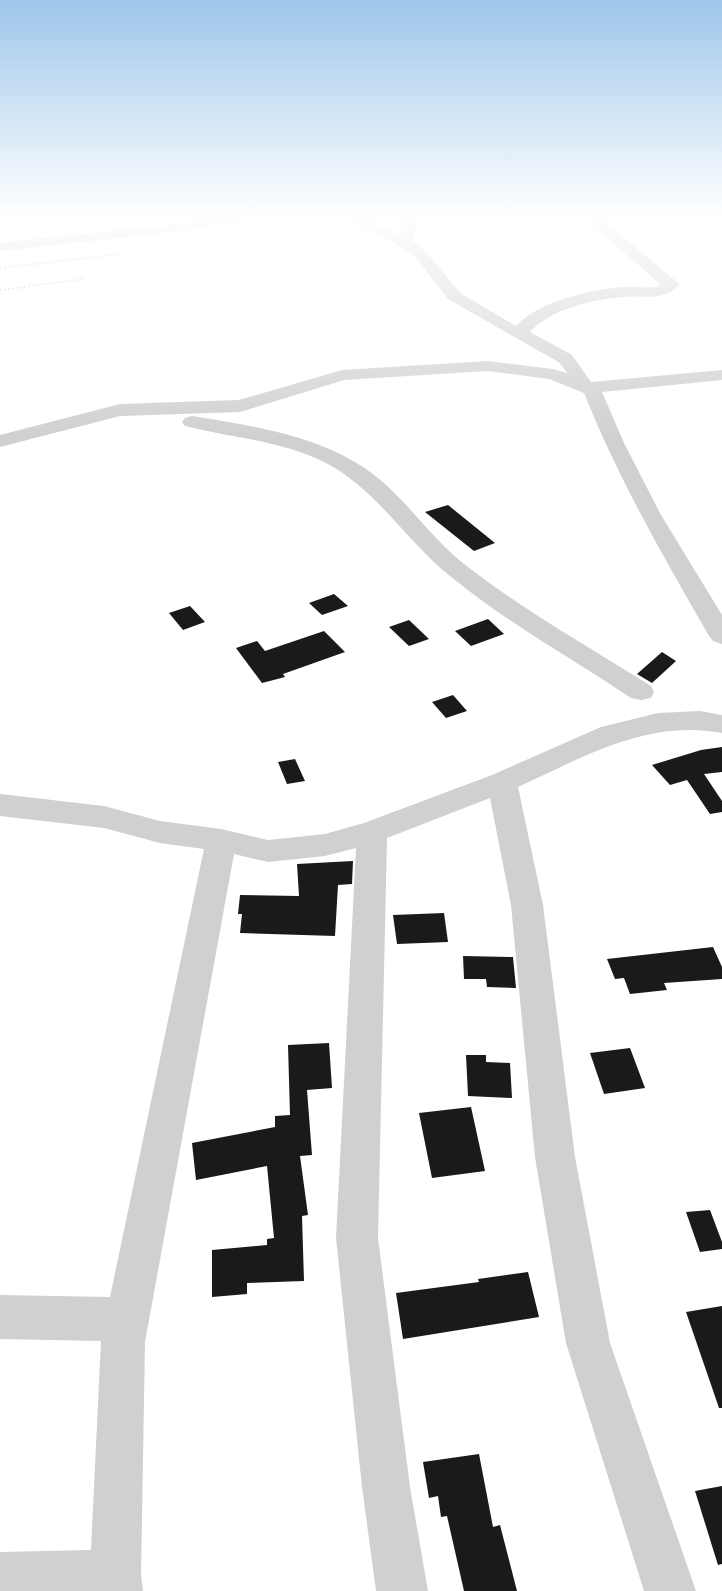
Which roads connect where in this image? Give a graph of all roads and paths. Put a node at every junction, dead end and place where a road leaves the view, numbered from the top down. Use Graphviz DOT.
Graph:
graph roads {
  1 [pos="449,289"];
  2 [pos="666,289"];
  3 [pos="524,336"];
  4 [pos="722,376"];
  5 [pos="589,388"];
  6 [pos="133,409"];
  7 [pos="0,442"];
  8 [pos="722,636"];
  9 [pos="641,692"];
  10 [pos="722,724"];
  11 [pos="502,782"];
  12 [pos="0,806"];
  13 [pos="372,832"];
  14 [pos="221,840"];
  15 [pos="0,1317"];
  16 [pos="127,1319"];
  17 [pos="0,1578"];
  18 [pos="116,1583"];
  19 [pos="402,1591"];
  20 [pos="670,1591"];
  1 -- 3 [label="street"];
  2 -- 3 [label="street"];
  3 -- 5 [label="street"];
  4 -- 5 [label="street"];
  5 -- 6 [label="street"];
  5 -- 8 [label="street"];
  6 -- 7 [label="street"];
  6 -- 9 [label="street"];
  10 -- 11 [label="street"];
  11 -- 13 [label="street"];
  11 -- 20 [label="street"];
  12 -- 14 [label="street"];
  13 -- 14 [label="street"];
  13 -- 19 [label="street"];
  14 -- 16 [label="street"];
  15 -- 16 [label="street"];
  16 -- 18 [label="street"];
  17 -- 18 [label="street"];
}
